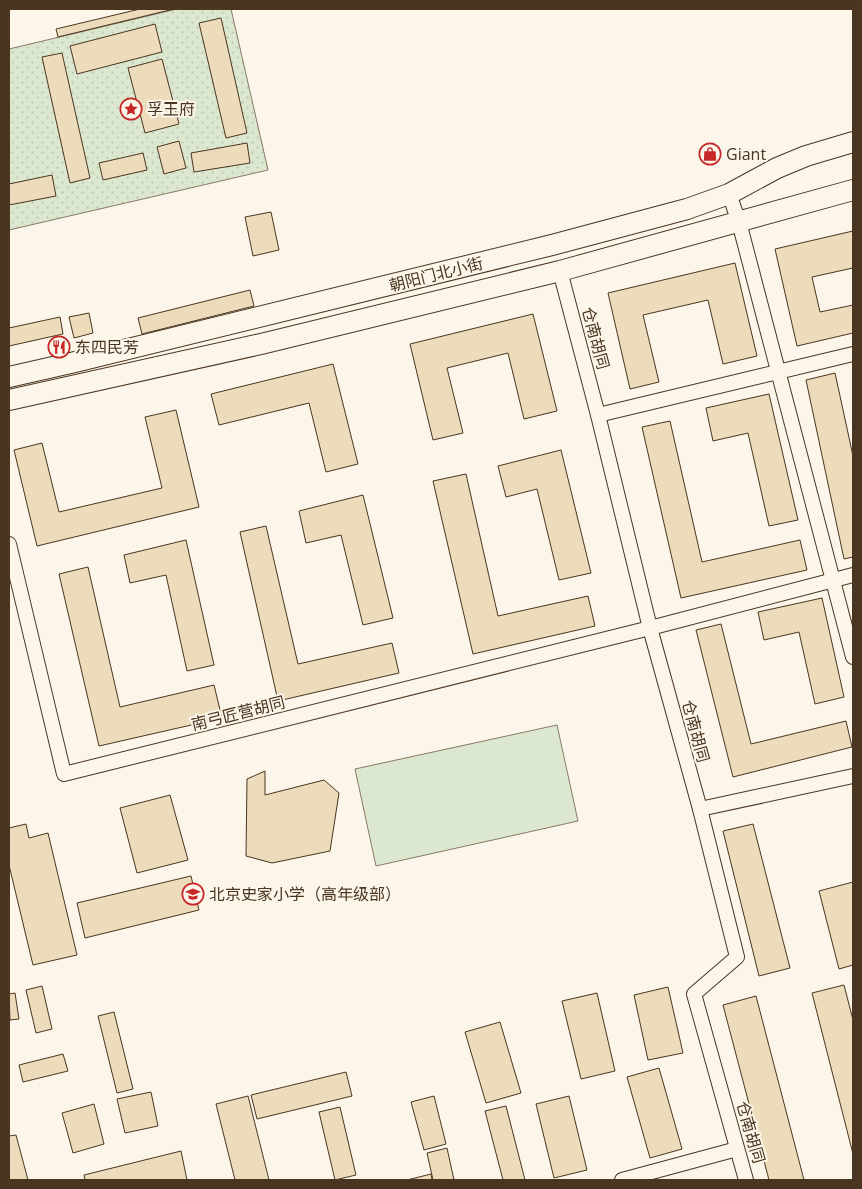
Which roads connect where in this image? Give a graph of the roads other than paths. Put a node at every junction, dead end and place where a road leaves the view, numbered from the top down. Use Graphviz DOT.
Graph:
graph roads {
  1 [pos="853,142"];
  2 [pos="853,190"];
  3 [pos="729,194"];
  4 [pos="739,222"];
  5 [pos="560,271"];
  6 [pos="853,354"];
  7 [pos="779,372"];
  8 [pos="9,377"];
  9 [pos="9,400"];
  10 [pos="598,415"];
  11 [pos="9,544"];
  12 [pos="853,575"];
  13 [pos="834,579"];
  14 [pos="650,628"];
  15 [pos="853,657"];
  16 [pos="853,776"];
  17 [pos="700,809"];
  18 [pos="737,1149"];
  19 [pos="622,1180"];
  20 [pos="746,1180"];
  1 -- 3 [label="main road, 朝阳门北小街"];
  2 -- 4 [label="main road, 朝阳门北小街"];
  3 -- 4 [label="street"];
  3 -- 8 [label="main road, 朝阳门北小街"];
  4 -- 5 [label="main road, 朝阳门北小街"];
  4 -- 7 [label="street"];
  5 -- 9 [label="main road, 朝阳门北小街"];
  5 -- 10 [label="street, 仓南胡同"];
  6 -- 7 [label="street"];
  7 -- 10 [label="street"];
  7 -- 13 [label="street"];
  10 -- 14 [label="street, 仓南胡同"];
  11 -- 14 [label="street, 南弓匠营胡同"];
  12 -- 13 [label="street"];
  13 -- 14 [label="street"];
  13 -- 15 [label="street"];
  14 -- 17 [label="street, 仓南胡同"];
  16 -- 17 [label="street"];
  17 -- 18 [label="street, 仓南胡同"];
  18 -- 19 [label="street"];
  18 -- 20 [label="street, 仓南胡同"];
}
